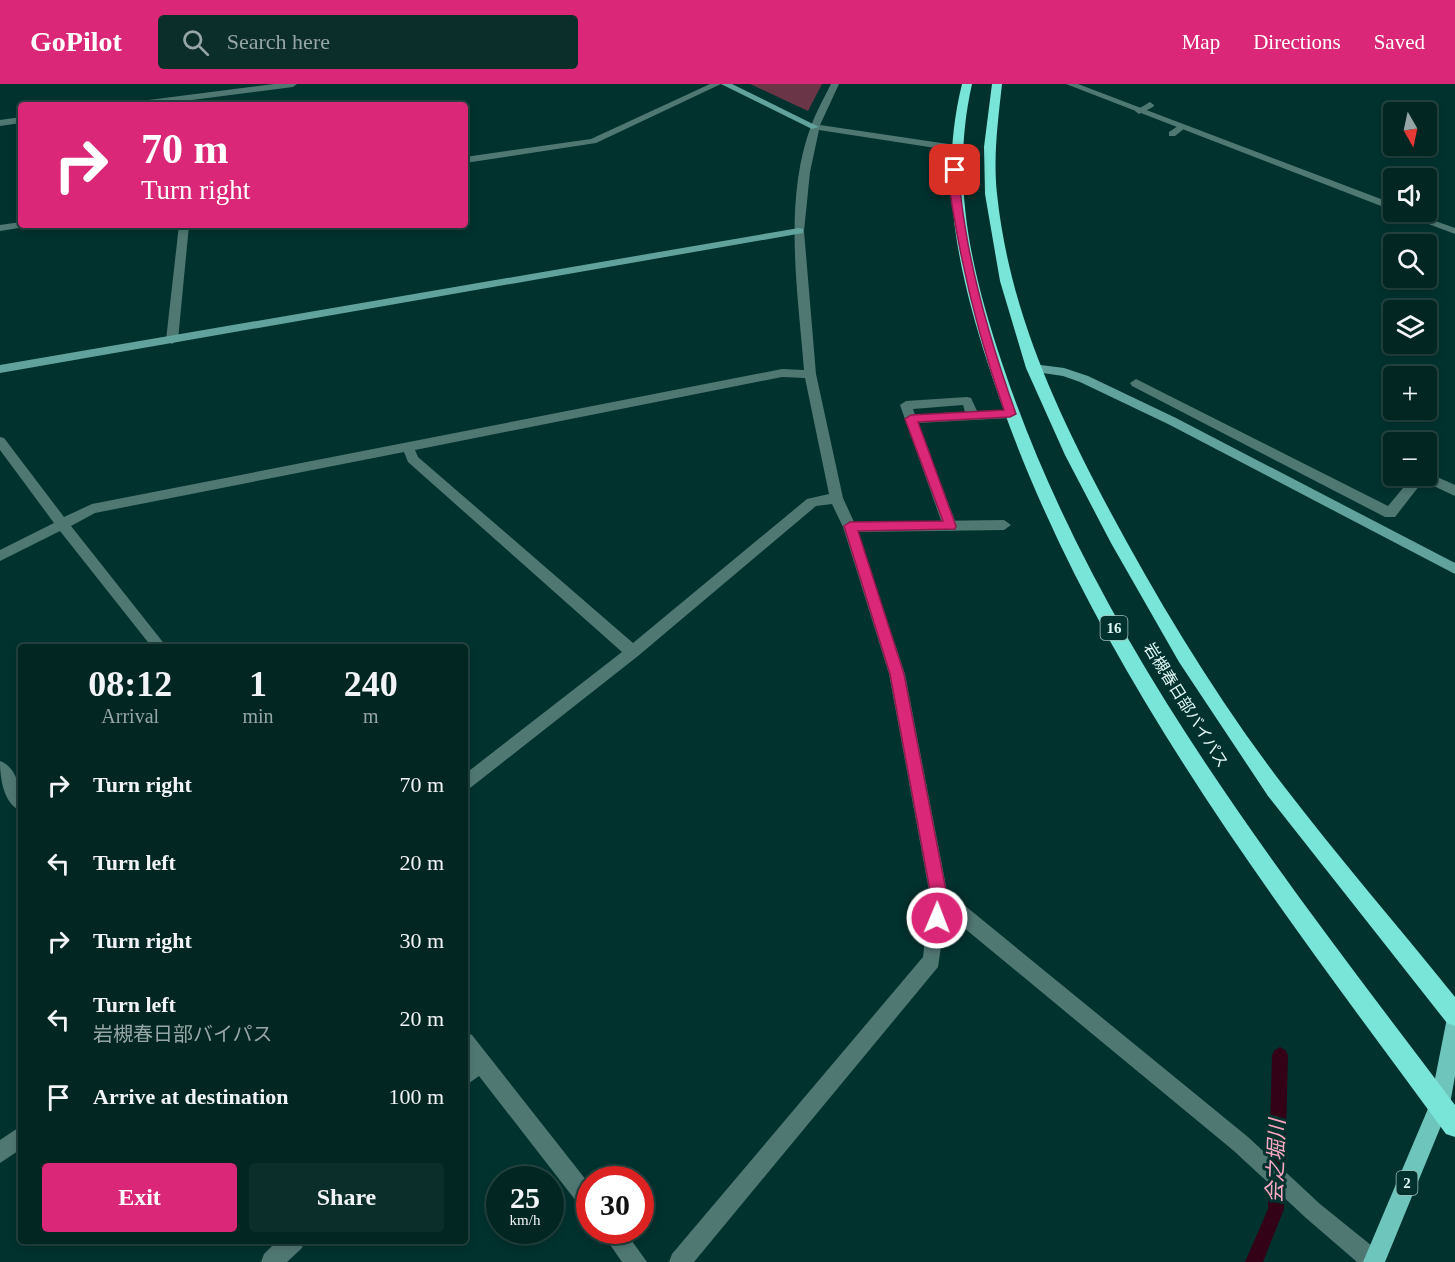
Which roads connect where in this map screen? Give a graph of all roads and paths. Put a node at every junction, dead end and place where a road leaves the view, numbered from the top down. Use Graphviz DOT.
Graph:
graph roads {
  1 [pos="198,84"];
  2 [pos="293,84"];
  3 [pos="717,84"];
  4 [pos="725,84"];
  5 [pos="835,84"];
  6 [pos="967,84"];
  7 [pos="997,84"];
  8 [pos="1070,84"];
  9 [pos="197,101"];
  10 [pos="181,102"];
  11 [pos="1150,105"];
  12 [pos="1139,111"];
  13 [pos="18,120"];
  14 [pos="0,123"];
  15 [pos="815,127"];
  16 [pos="1181,128"];
  17 [pos="1172,134"];
  18 [pos="956,148"];
  19 [pos="468,160"];
  20 [pos="1383,204"];
  21 [pos="1430,222"];
  22 [pos="18,225"];
  23 [pos="0,228"];
  24 [pos="184,228"];
  25 [pos="799,231"];
  26 [pos="1455,231"];
  27 [pos="172,340"];
  28 [pos="1033,368"];
  29 [pos="0,369"];
  30 [pos="810,374"];
  31 [pos="1136,383"];
  32 [pos="1183,406"];
  33 [pos="1010,414"];
  34 [pos="1172,421"];
  35 [pos="0,441"];
  36 [pos="408,446"];
  37 [pos="1437,483"];
  38 [pos="1413,486"];
  39 [pos="1455,491"];
  40 [pos="836,498"];
  41 [pos="62,524"];
  42 [pos="1004,525"];
  43 [pos="850,526"];
  44 [pos="950,526"];
  45 [pos="0,556"];
  46 [pos="1455,569"];
  47 [pos="157,644"];
  48 [pos="633,652"];
  49 [pos="0,768"];
  50 [pos="468,782"];
  51 [pos="18,798"];
  52 [pos="939,896"];
  53 [pos="1455,1015"];
  54 [pos="1455,1023"];
  55 [pos="468,1046"];
  56 [pos="480,1062"];
  57 [pos="468,1073"];
  58 [pos="1440,1104"];
  59 [pos="1455,1125"];
  60 [pos="18,1138"];
  61 [pos="0,1153"];
  62 [pos="576,1185"];
  63 [pos="290,1244"];
  64 [pos="622,1244"];
  65 [pos="272,1262"];
  66 [pos="636,1262"];
  67 [pos="681,1262"];
  68 [pos="1374,1262"];
  1 -- 9 [label="street"];
  2 -- 9 [label="street"];
  3 -- 19 [label="street"];
  4 -- 15 [label="street"];
  5 -- 15 [label="street"];
  6 -- 18 [label="highway, 岩槻春日部バイパス / 16"];
  7 -- 28 [label="highway, 岩槻春日部バイパス"];
  8 -- 12 [label="street"];
  9 -- 10 [label="street"];
  11 -- 12 [label="street"];
  12 -- 16 [label="street"];
  13 -- 14 [label="street"];
  15 -- 18 [label="street"];
  15 -- 25 [label="street"];
  16 -- 17 [label="street"];
  16 -- 20 [label="street"];
  18 -- 33 [label="highway, 岩槻春日部バイパス / 16"];
  21 -- 26 [label="street"];
  22 -- 23 [label="street"];
  24 -- 27 [label="street"];
  25 -- 27 [label="street"];
  25 -- 30 [label="street"];
  27 -- 29 [label="street"];
  28 -- 34 [label="street"];
  28 -- 53 [label="highway, 岩槻春日部バイパス"];
  30 -- 36 [label="street"];
  30 -- 40 [label="street"];
  31 -- 32 [label="street"];
  32 -- 34 [label="street"];
  32 -- 38 [label="street"];
  33 -- 44 [label="street"];
  33 -- 58 [label="highway, 岩槻春日部バイパス / 16"];
  34 -- 46 [label="street"];
  35 -- 41 [label="street"];
  36 -- 41 [label="street"];
  36 -- 48 [label="street"];
  37 -- 39 [label="street"];
  40 -- 43 [label="street"];
  40 -- 48 [label="street"];
  41 -- 45 [label="street"];
  41 -- 47 [label="street"];
  42 -- 44 [label="street"];
  43 -- 44 [label="street"];
  43 -- 52 [label="street"];
  48 -- 50 [label="street"];
  49 -- 51 [label="street"];
  52 -- 67 [label="street"];
  52 -- 68 [label="street"];
  54 -- 58 [label="main road, 2"];
  55 -- 56 [label="street"];
  56 -- 57 [label="street"];
  56 -- 62 [label="street"];
  58 -- 59 [label="highway, 岩槻春日部バイパス / 16"];
  58 -- 68 [label="main road, 2"];
  60 -- 61 [label="street"];
  63 -- 65 [label="street"];
  64 -- 66 [label="street"];
}
